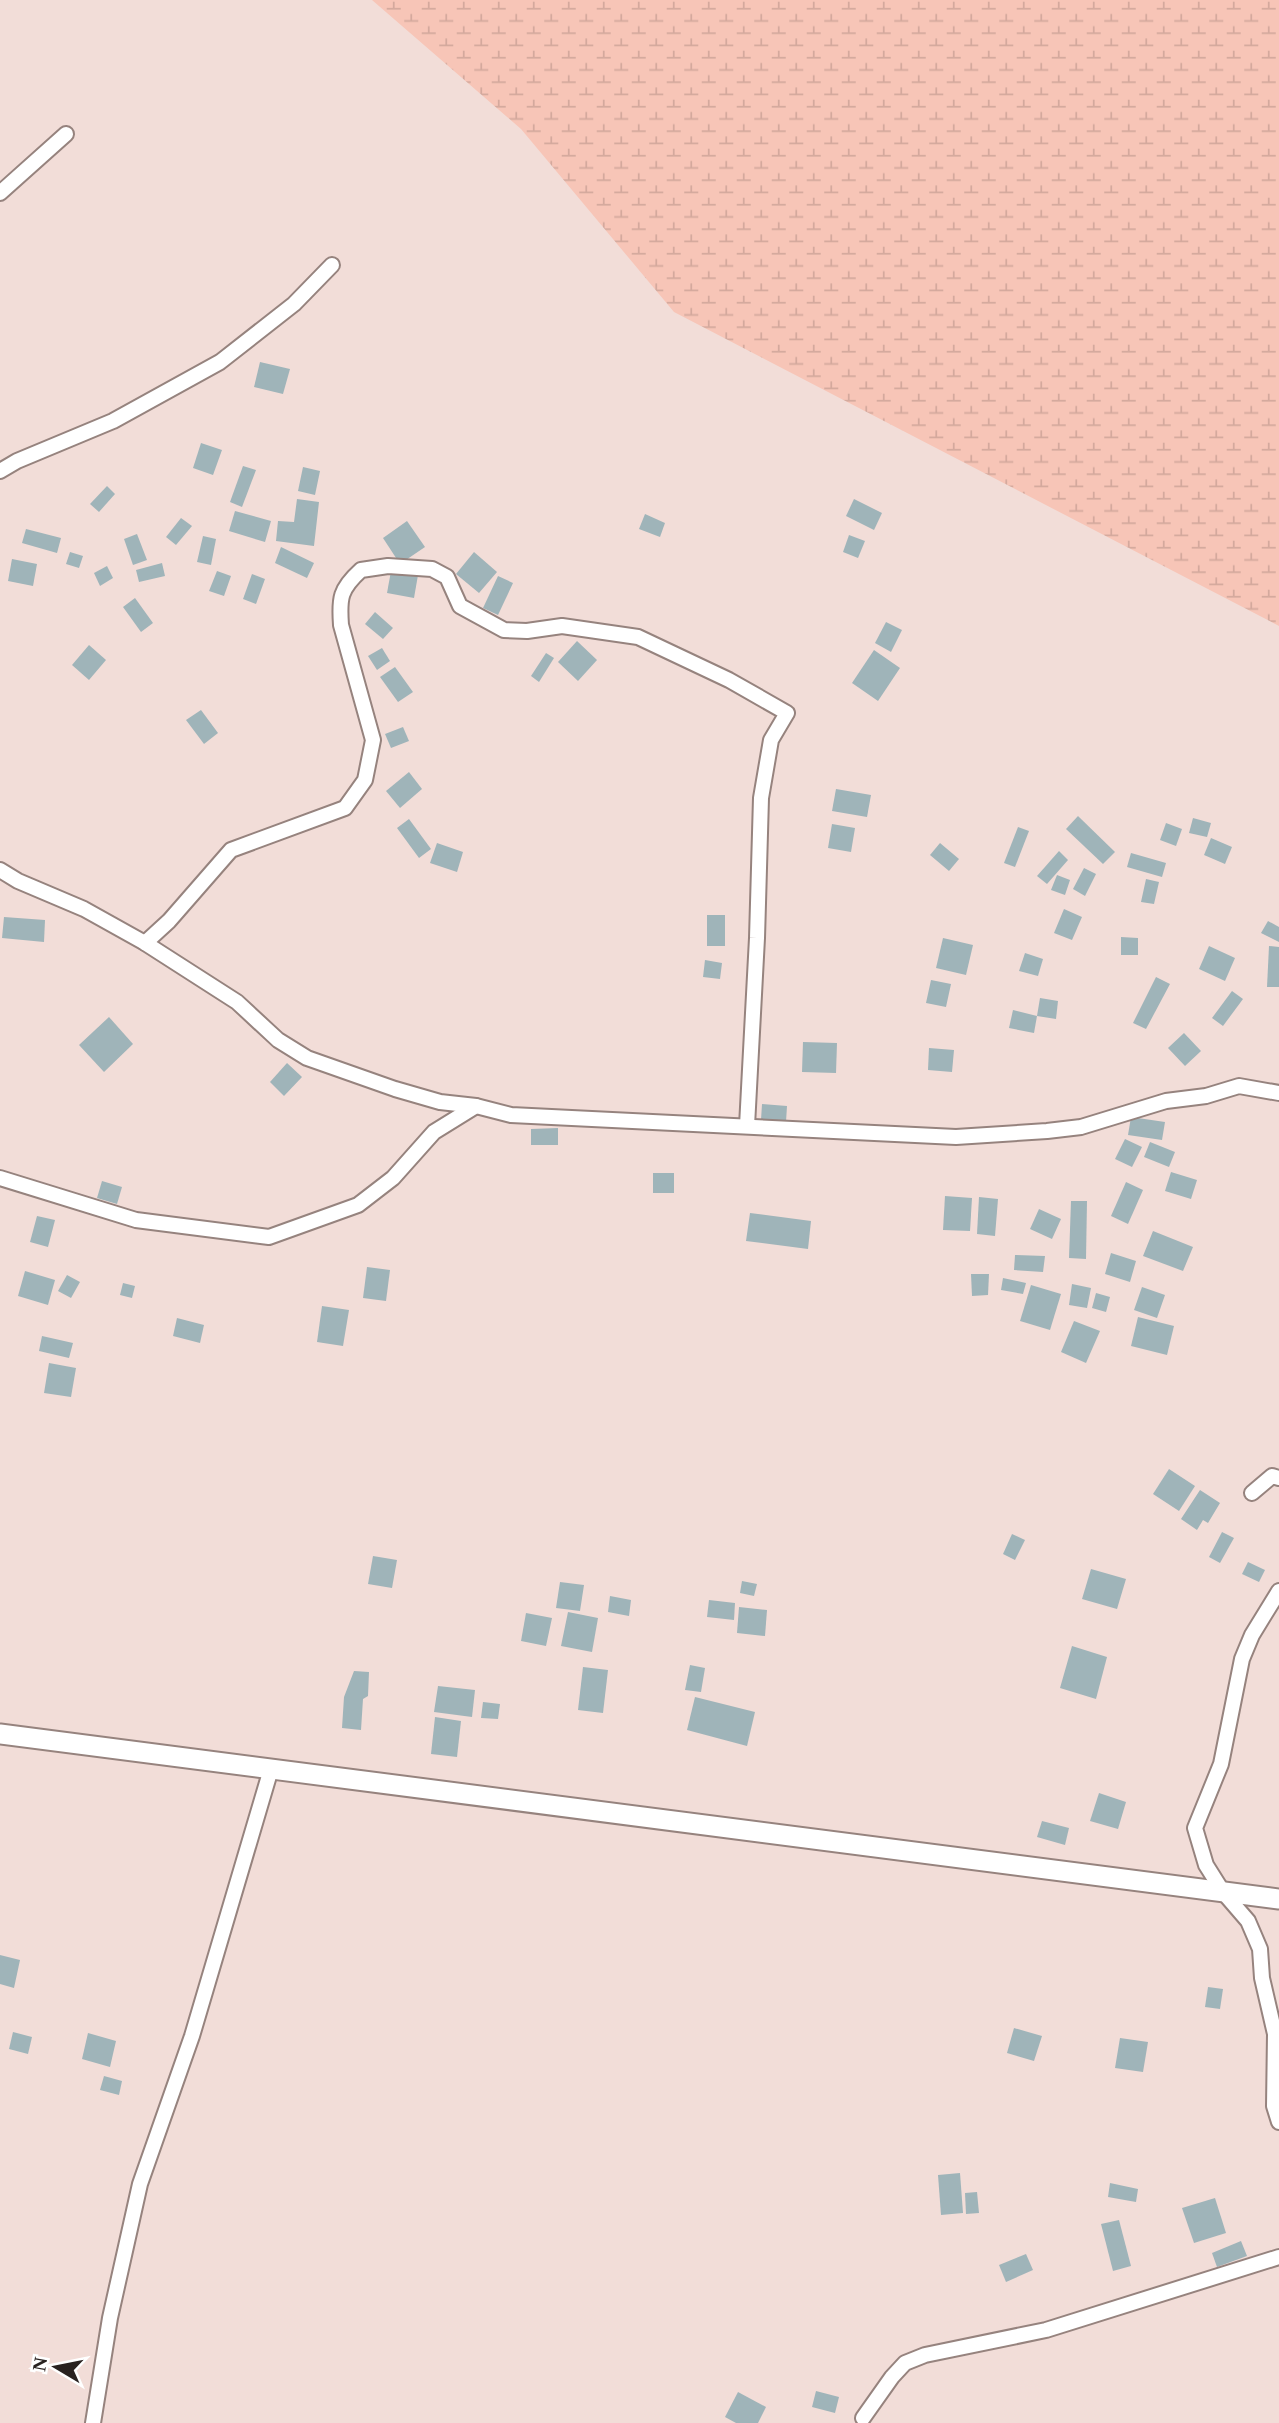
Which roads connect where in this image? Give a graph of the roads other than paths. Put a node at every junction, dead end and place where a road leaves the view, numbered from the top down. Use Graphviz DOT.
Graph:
graph roads {
  1 [pos="66,134"];
  2 [pos="0,193"];
  3 [pos="332,265"];
  4 [pos="0,471"];
  5 [pos="0,870"];
  6 [pos="145,943"];
  7 [pos="1279,1093"];
  8 [pos="476,1106"];
  9 [pos="747,1126"];
  10 [pos="0,1178"];
  11 [pos="1279,1478"];
  12 [pos="1252,1493"];
  13 [pos="1279,1591"];
  14 [pos="0,1734"];
  15 [pos="271,1769"];
  16 [pos="1223,1892"];
  17 [pos="1279,1899"];
  18 [pos="1279,2122"];
  19 [pos="1279,2257"];
  20 [pos="863,2418"];
  21 [pos="93,2423"];
  1 -- 2 [label="street"];
  3 -- 4 [label="street"];
  5 -- 6 [label="street"];
  6 -- 8 [label="street"];
  6 -- 9 [label="street"];
  7 -- 9 [label="street"];
  8 -- 9 [label="street"];
  8 -- 10 [label="street"];
  11 -- 12 [label="street"];
  13 -- 16 [label="street"];
  14 -- 15 [label="street"];
  15 -- 16 [label="street"];
  15 -- 21 [label="street"];
  16 -- 17 [label="street"];
  16 -- 18 [label="street"];
  19 -- 20 [label="street"];
}
